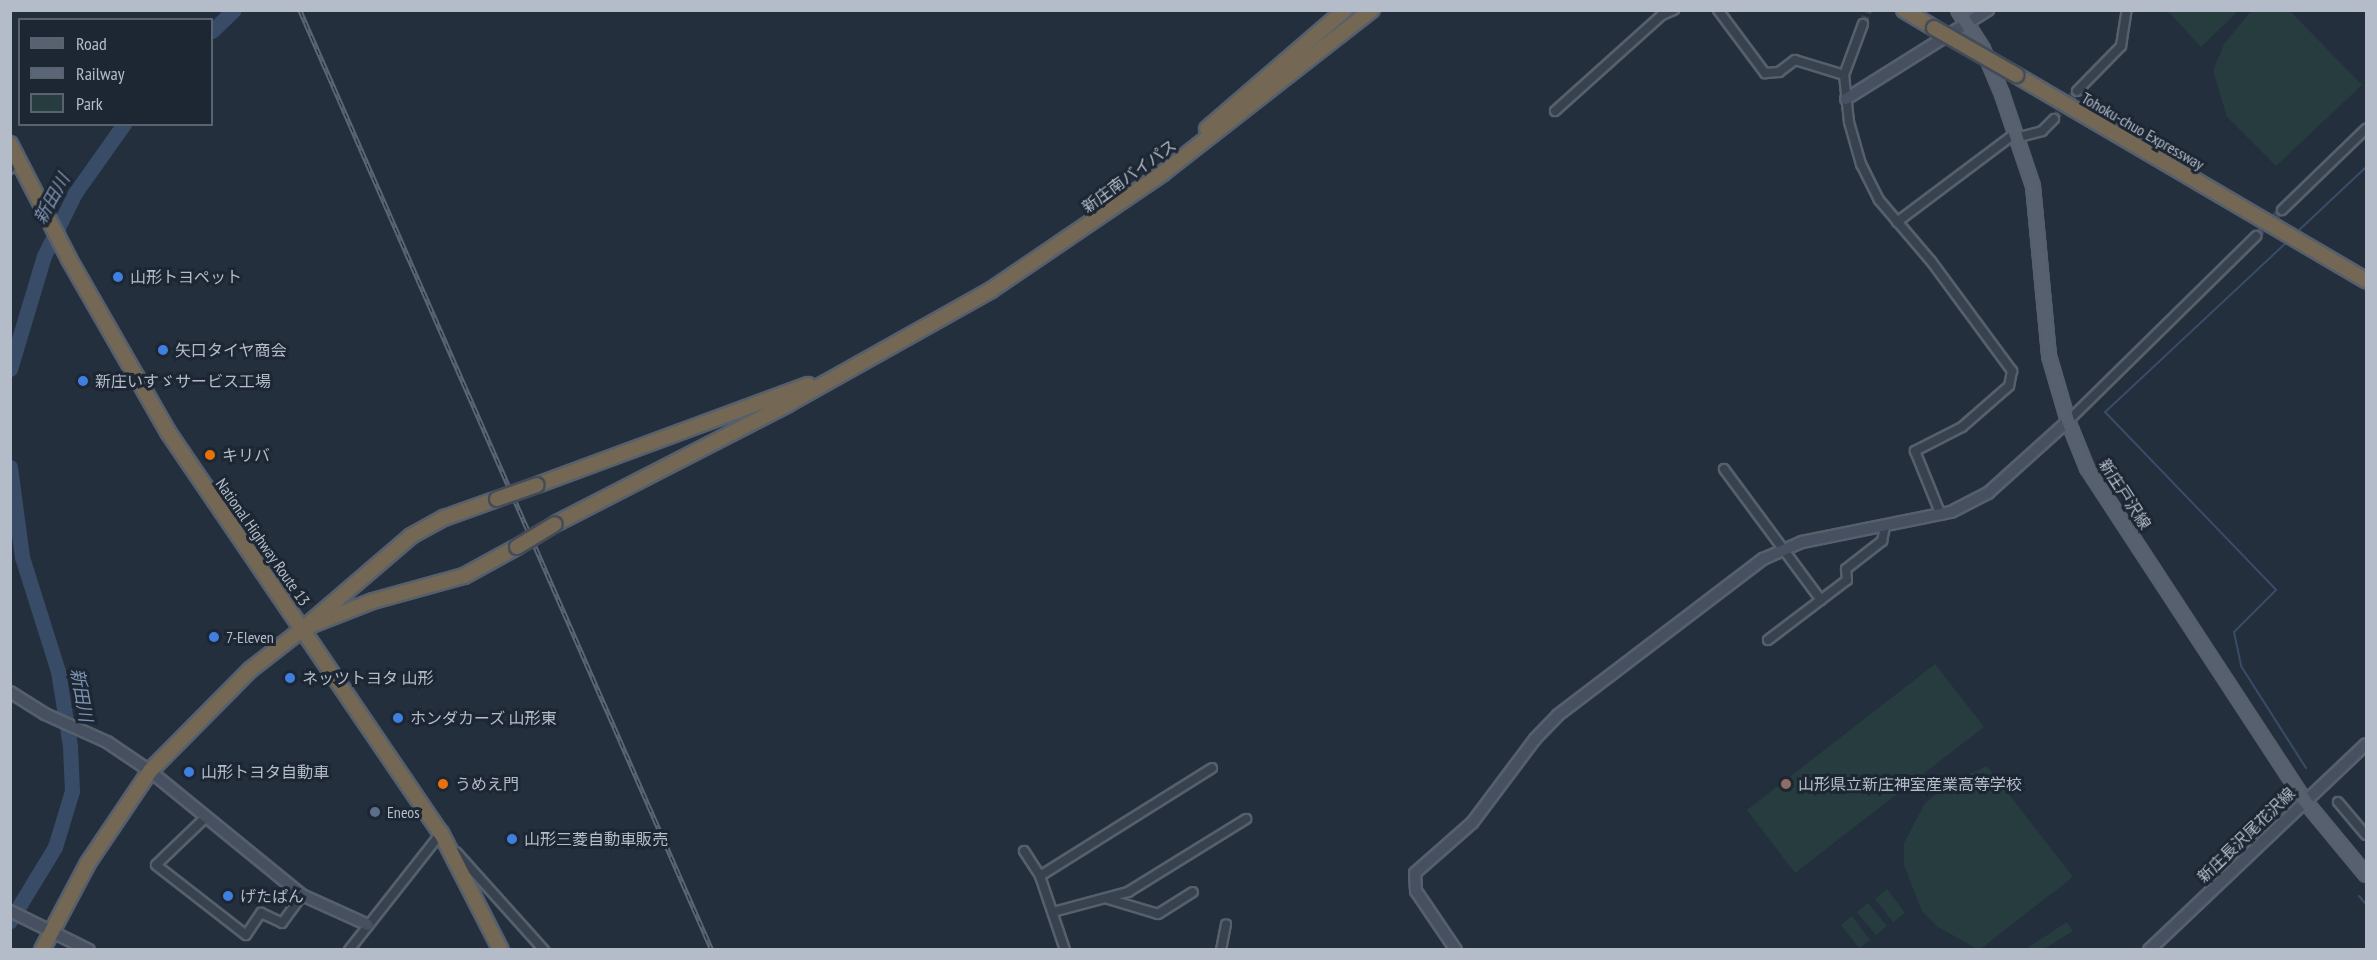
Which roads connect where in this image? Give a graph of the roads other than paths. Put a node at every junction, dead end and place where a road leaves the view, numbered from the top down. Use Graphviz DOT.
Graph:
graph roads {
  1 [pos="1345,10"];
  2 [pos="1372,10"];
  3 [pos="1383,10"];
  4 [pos="1674,10"];
  5 [pos="1718,10"];
  6 [pos="1904,10"];
  7 [pos="1958,10"];
  8 [pos="1988,10"];
  9 [pos="2127,10"];
  10 [pos="1863,24"];
  11 [pos="1967,25"];
  12 [pos="1844,75"];
  13 [pos="2077,91"];
  14 [pos="1846,99"];
  15 [pos="1555,111"];
  16 [pos="2054,119"];
  17 [pos="2367,129"];
  18 [pos="2015,136"];
  19 [pos="10,144"];
  20 [pos="14,164"];
  21 [pos="1161,171"];
  22 [pos="2282,210"];
  23 [pos="1898,222"];
  24 [pos="2256,236"];
  25 [pos="2367,280"];
  26 [pos="890,347"];
  27 [pos="2068,420"];
  28 [pos="1724,469"];
  29 [pos="1941,515"];
  30 [pos="1886,527"];
  31 [pos="1785,550"];
  32 [pos="1821,600"];
  33 [pos="304,628"];
  34 [pos="1768,640"];
  35 [pos="10,692"];
  36 [pos="2367,744"];
  37 [pos="1212,768"];
  38 [pos="150,771"];
  39 [pos="2304,800"];
  40 [pos="2338,802"];
  41 [pos="206,817"];
  42 [pos="1246,819"];
  43 [pos="2367,835"];
  44 [pos="442,836"];
  45 [pos="1024,852"];
  46 [pos="1040,876"];
  47 [pos="2367,876"];
  48 [pos="1193,892"];
  49 [pos="302,896"];
  50 [pos="1108,899"];
  51 [pos="1053,912"];
  52 [pos="16,914"];
  53 [pos="1226,924"];
  54 [pos="368,925"];
  55 [pos="50,931"];
  56 [pos="42,950"];
  57 [pos="89,950"];
  58 [pos="349,950"];
  59 [pos="501,950"];
  60 [pos="544,950"];
  61 [pos="1065,950"];
  62 [pos="1221,950"];
  63 [pos="1456,950"];
  64 [pos="2149,950"];
  1 -- 21 [label="highway"];
  2 -- 21 [label="highway"];
  3 -- 21 [label="highway"];
  4 -- 15 [label="street"];
  5 -- 12 [label="street"];
  6 -- 25 [label="highway, Tohoku-chuo Expressway, bridge"];
  7 -- 11 [label="main road, 新庄戸沢線"];
  8 -- 11 [label="street"];
  9 -- 13 [label="street"];
  10 -- 12 [label="street"];
  11 -- 14 [label="street"];
  11 -- 18 [label="main road, 新庄戸沢線"];
  12 -- 14 [label="street"];
  14 -- 23 [label="street"];
  16 -- 18 [label="street"];
  17 -- 22 [label="street"];
  18 -- 23 [label="street"];
  18 -- 27 [label="main road, 新庄戸沢線"];
  19 -- 20 [label="highway, National Highway Route 13"];
  20 -- 33 [label="highway, National Highway Route 13"];
  21 -- 26 [label="highway, 新庄南バイパス"];
  23 -- 29 [label="street"];
  24 -- 27 [label="street"];
  26 -- 33 [label="highway, bridge"];
  26 -- 33 [label="highway, bridge"];
  27 -- 29 [label="street"];
  27 -- 39 [label="main road, 新庄戸沢線"];
  28 -- 31 [label="street"];
  29 -- 30 [label="street"];
  30 -- 31 [label="street"];
  30 -- 32 [label="street"];
  31 -- 32 [label="street"];
  31 -- 63 [label="street"];
  32 -- 34 [label="street"];
  33 -- 38 [label="highway"];
  33 -- 44 [label="highway, National Highway Route 13"];
  35 -- 38 [label="street"];
  36 -- 39 [label="street, 新庄長沢尾花沢線"];
  37 -- 46 [label="street"];
  38 -- 41 [label="street"];
  38 -- 55 [label="highway"];
  39 -- 47 [label="main road, 新庄戸沢線"];
  39 -- 64 [label="street, 新庄長沢尾花沢線"];
  40 -- 43 [label="street"];
  41 -- 49 [label="street"];
  41 -- 49 [label="street"];
  42 -- 50 [label="street"];
  44 -- 54 [label="street"];
  44 -- 59 [label="highway, National Highway Route 13"];
  44 -- 60 [label="street"];
  45 -- 46 [label="street"];
  46 -- 51 [label="street"];
  48 -- 50 [label="street"];
  49 -- 54 [label="street"];
  50 -- 51 [label="street"];
  51 -- 61 [label="street"];
  52 -- 55 [label="street"];
  53 -- 62 [label="street"];
  54 -- 58 [label="street"];
  55 -- 56 [label="highway"];
  55 -- 57 [label="street"];
}
